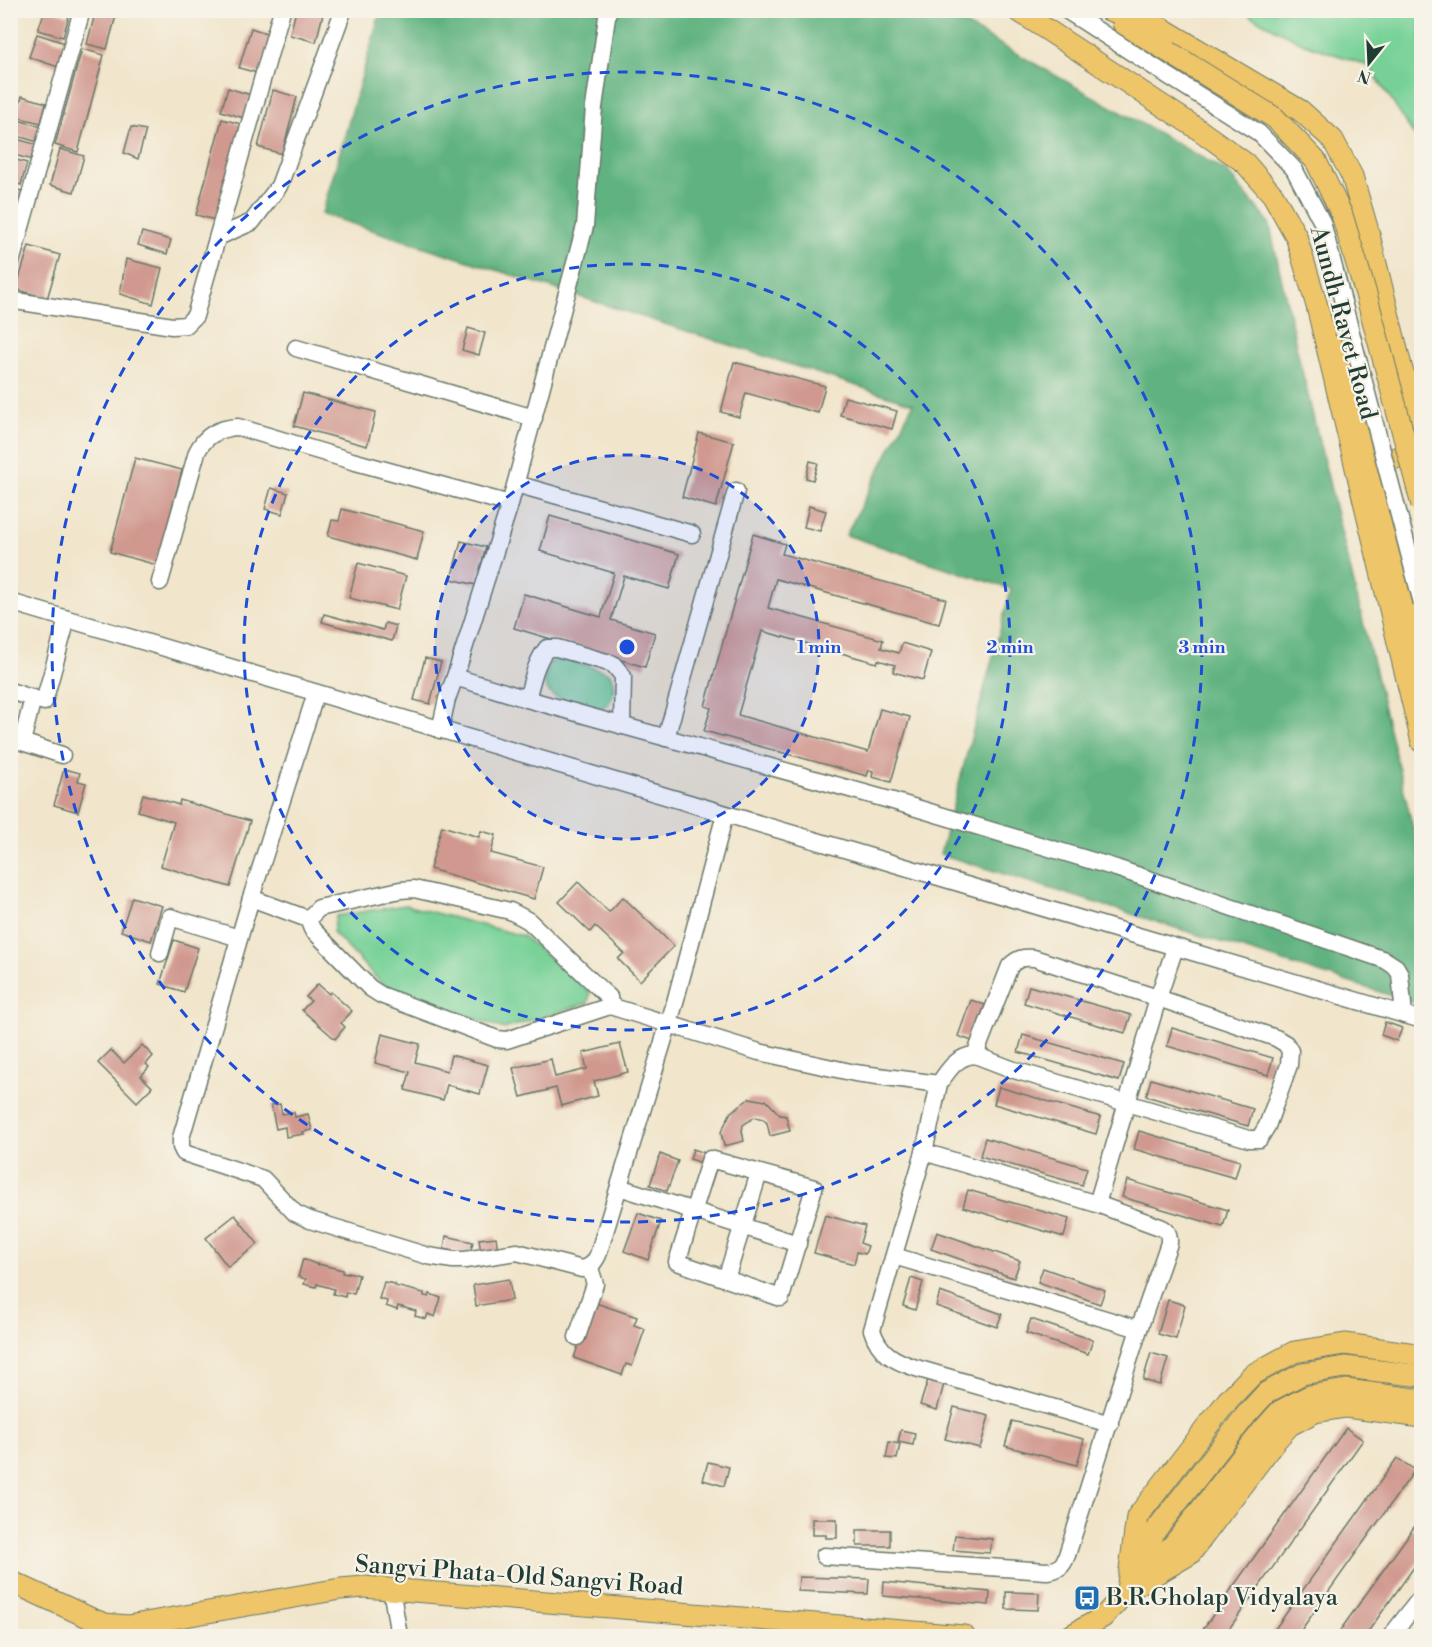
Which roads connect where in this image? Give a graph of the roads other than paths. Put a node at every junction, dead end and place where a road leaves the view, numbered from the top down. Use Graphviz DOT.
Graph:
graph roads {
  1 [pos="82,10"];
  2 [pos="282,10"];
  3 [pos="608,10"];
  4 [pos="1017,10"];
  5 [pos="1066,10"];
  6 [pos="1102,10"];
  7 [pos="1109,10"];
  8 [pos="343,11"];
  9 [pos="1164,61"];
  10 [pos="218,237"];
  11 [pos="10,266"];
  12 [pos="10,300"];
  13 [pos="1322,331"];
  14 [pos="296,348"];
  15 [pos="534,418"];
  16 [pos="1422,421"];
  17 [pos="1422,447"];
  18 [pos="1374,467"];
  19 [pos="516,484"];
  20 [pos="736,491"];
  21 [pos="510,504"];
  22 [pos="1422,504"];
  23 [pos="692,534"];
  24 [pos="160,582"];
  25 [pos="10,602"];
  26 [pos="1422,603"];
  27 [pos="67,619"];
  28 [pos="455,677"];
  29 [pos="10,691"];
  30 [pos="316,693"];
  31 [pos="33,698"];
  32 [pos="527,699"];
  33 [pos="1414,713"];
  34 [pos="622,726"];
  35 [pos="440,730"];
  36 [pos="666,738"];
  37 [pos="1422,742"];
  38 [pos="62,755"];
  39 [pos="725,814"];
  40 [pos="251,898"];
  41 [pos="308,918"];
  42 [pos="239,938"];
  43 [pos="1175,948"];
  44 [pos="160,953"];
  45 [pos="1158,998"];
  46 [pos="610,1006"];
  47 [pos="1404,1015"];
  48 [pos="1422,1020"];
  49 [pos="668,1024"];
  50 [pos="975,1055"];
  51 [pos="939,1084"];
  52 [pos="1127,1103"];
  53 [pos="924,1152"];
  54 [pos="759,1173"];
  55 [pos="619,1187"];
  56 [pos="1097,1204"];
  57 [pos="693,1210"];
  58 [pos="742,1226"];
  59 [pos="798,1244"];
  60 [pos="894,1256"];
  61 [pos="590,1268"];
  62 [pos="726,1279"];
  63 [pos="1139,1329"];
  64 [pos="577,1336"];
  65 [pos="1422,1355"];
  66 [pos="1422,1376"];
  67 [pos="1422,1400"];
  68 [pos="1422,1417"];
  69 [pos="1110,1424"];
  70 [pos="824,1556"];
  71 [pos="10,1581"];
  72 [pos="391,1588"];
  73 [pos="1127,1591"];
  74 [pos="1422,1596"];
  75 [pos="127,1631"];
  76 [pos="399,1636"];
  77 [pos="964,1636"];
  78 [pos="1070,1636"];
  79 [pos="1391,1636"];
  1 -- 11 [label="street"];
  2 -- 10 [label="street"];
  3 -- 15 [label="street"];
  4 -- 13 [label="main road, Aundh Ravet Road"];
  5 -- 9 [label="street"];
  6 -- 9 [label="main road"];
  7 -- 16 [label="main road, Aundh Ravet Road"];
  8 -- 10 [label="street"];
  9 -- 22 [label="main road, bridge"];
  9 -- 26 [label="street, bridge"];
  10 -- 12 [label="street"];
  13 -- 18 [label="main road"];
  13 -- 33 [label="main road, Aundh Ravet Road"];
  14 -- 15 [label="street"];
  15 -- 19 [label="street"];
  17 -- 18 [label="main road"];
  18 -- 33 [label="main road"];
  19 -- 21 [label="street"];
  19 -- 23 [label="street"];
  20 -- 36 [label="street"];
  21 -- 24 [label="street"];
  21 -- 28 [label="street"];
  25 -- 27 [label="street"];
  27 -- 30 [label="street"];
  27 -- 31 [label="street"];
  28 -- 32 [label="street"];
  28 -- 35 [label="street"];
  29 -- 31 [label="street"];
  30 -- 35 [label="street"];
  30 -- 40 [label="street"];
  31 -- 38 [label="street"];
  32 -- 34 [label="street"];
  32 -- 34 [label="street"];
  33 -- 37 [label="main road, Aundh Ravet Road"];
  34 -- 36 [label="street"];
  35 -- 39 [label="street"];
  36 -- 47 [label="street"];
  39 -- 43 [label="street"];
  39 -- 49 [label="street"];
  40 -- 41 [label="street"];
  40 -- 42 [label="street"];
  41 -- 46 [label="street"];
  41 -- 46 [label="street"];
  42 -- 44 [label="street"];
  42 -- 61 [label="street"];
  43 -- 45 [label="street"];
  43 -- 47 [label="street"];
  45 -- 50 [label="street"];
  45 -- 52 [label="street"];
  45 -- 52 [label="street"];
  46 -- 49 [label="street"];
  47 -- 48 [label="street"];
  49 -- 51 [label="street"];
  49 -- 55 [label="street"];
  50 -- 51 [label="street"];
  50 -- 52 [label="street"];
  51 -- 53 [label="street"];
  52 -- 56 [label="street"];
  53 -- 56 [label="street"];
  53 -- 60 [label="street"];
  54 -- 57 [label="street"];
  54 -- 58 [label="street"];
  54 -- 59 [label="street"];
  55 -- 57 [label="street"];
  55 -- 61 [label="street"];
  56 -- 63 [label="street"];
  57 -- 58 [label="street"];
  57 -- 62 [label="street"];
  58 -- 59 [label="street"];
  58 -- 62 [label="street"];
  59 -- 62 [label="street"];
  60 -- 63 [label="street"];
  60 -- 69 [label="street"];
  61 -- 64 [label="street"];
  63 -- 69 [label="street"];
  65 -- 73 [label="main road"];
  66 -- 73 [label="main road"];
  67 -- 73 [label="main road"];
  68 -- 73 [label="main road"];
  69 -- 70 [label="street"];
  71 -- 75 [label="main road, Sangvi Phata-Old Sangvi Road"];
  72 -- 75 [label="main road, Sangvi Phata-Old Sangvi Road"];
  72 -- 76 [label="street"];
  72 -- 77 [label="main road, Sangvi Phata-Old Sangvi Road"];
  73 -- 78 [label="main road"];
  74 -- 79 [label="street"];
}
